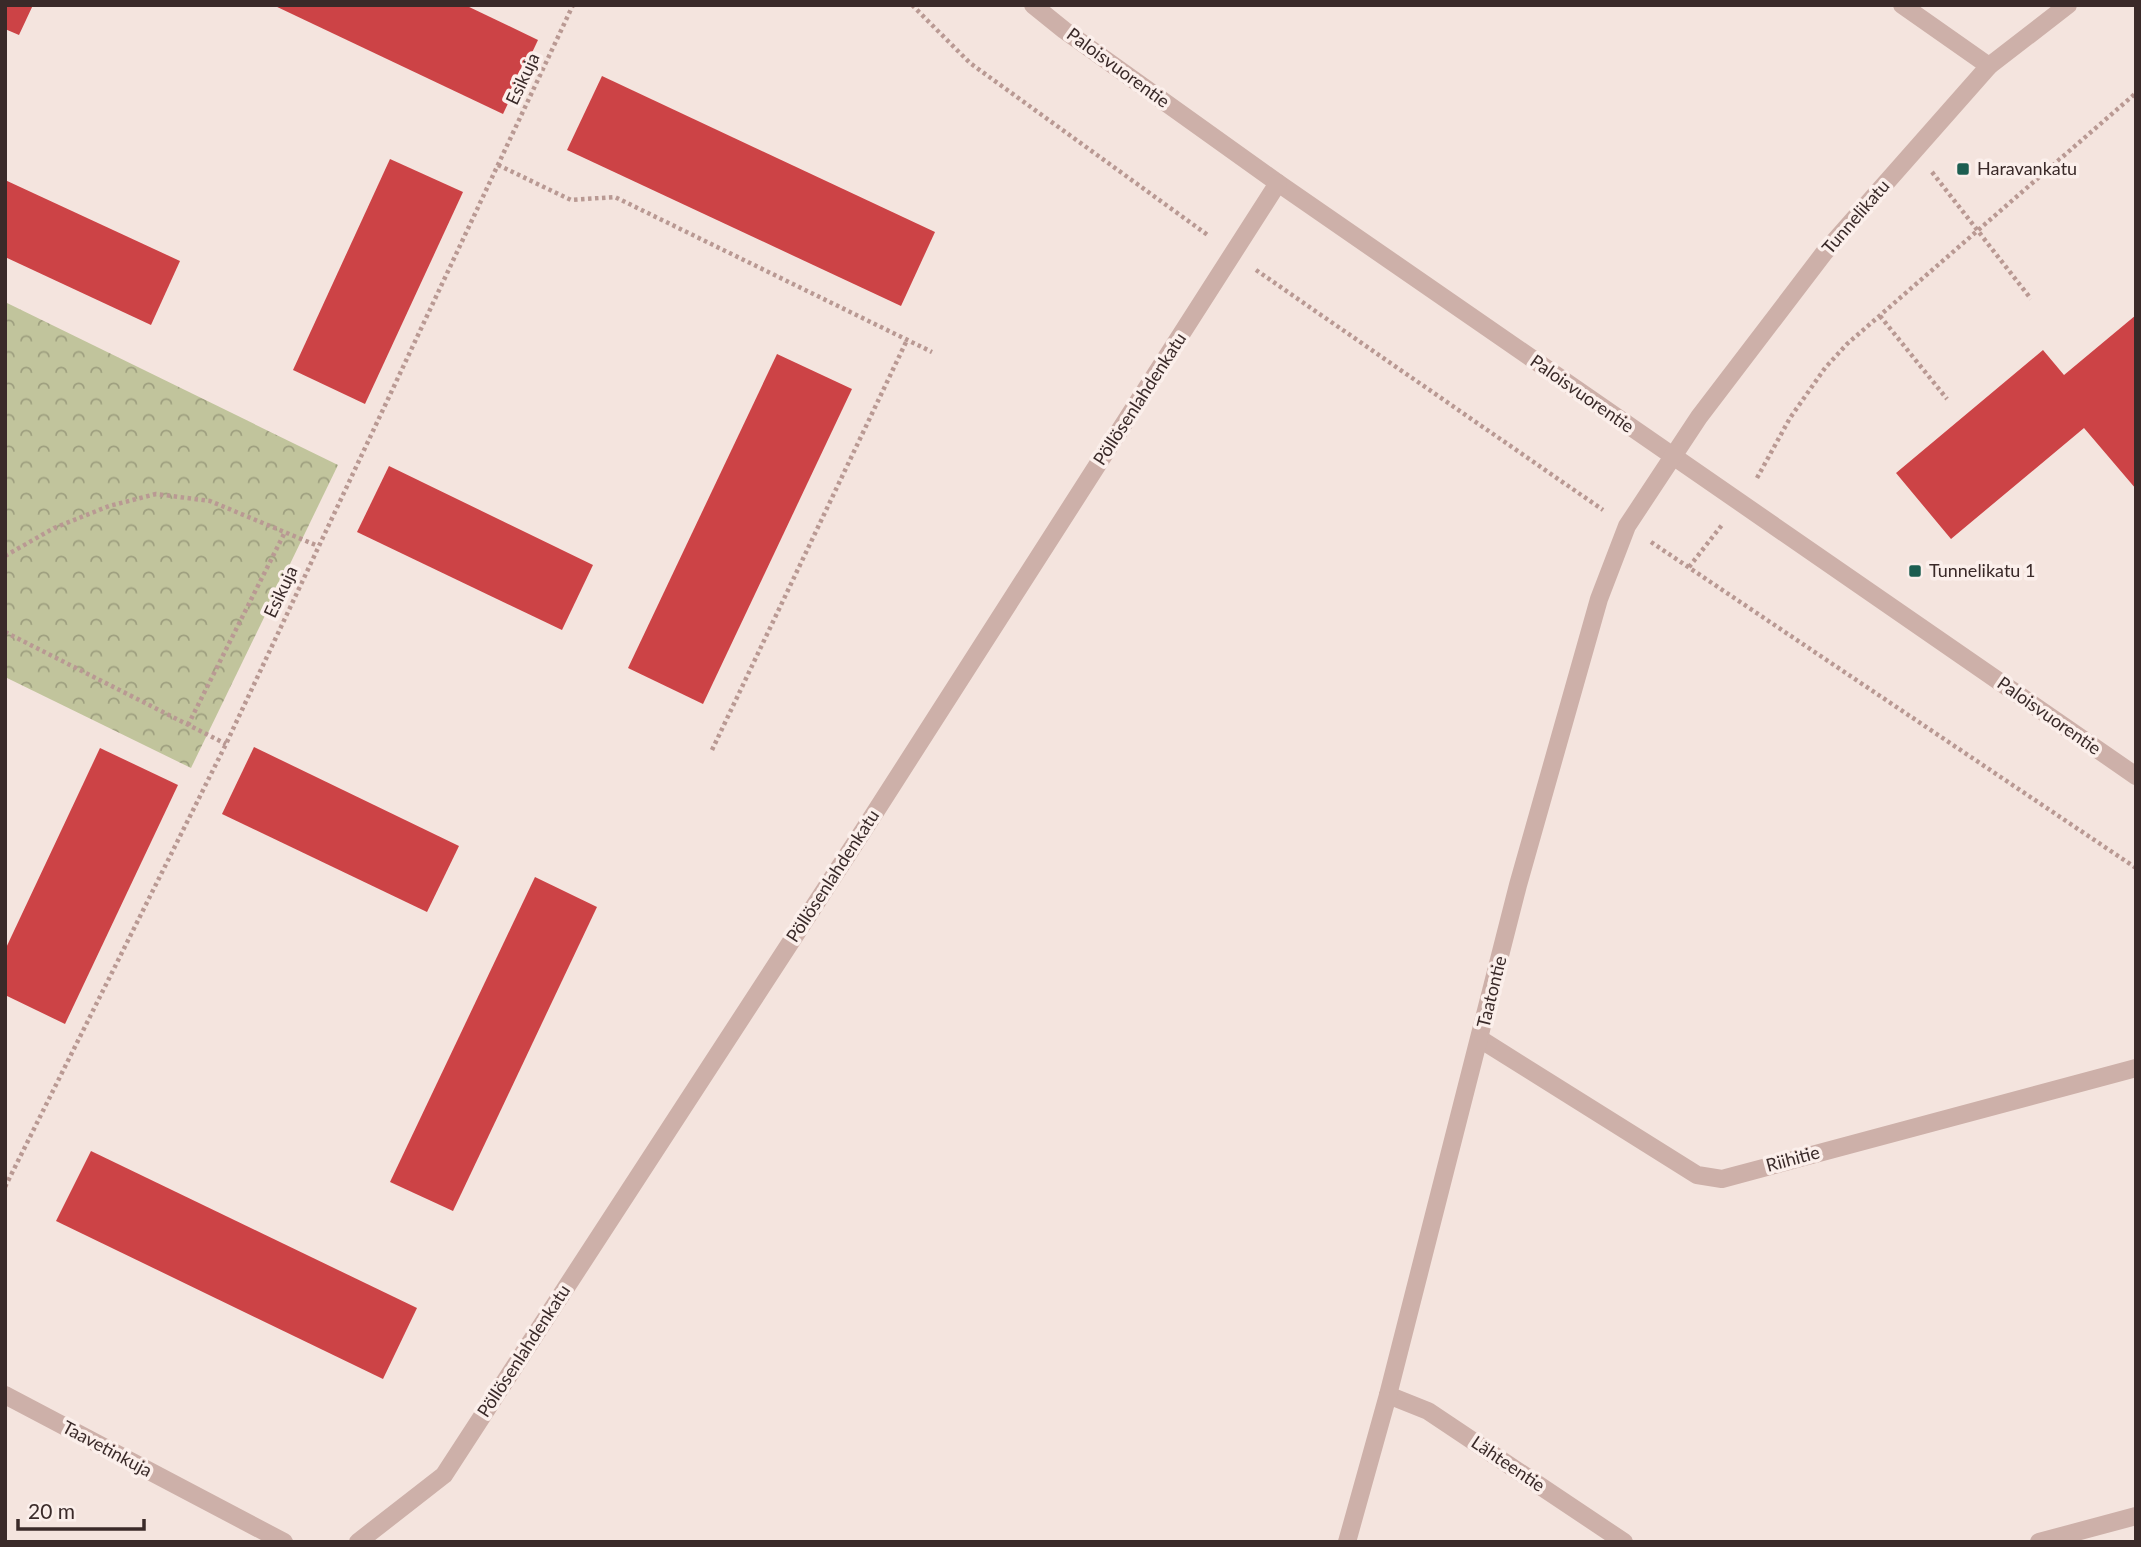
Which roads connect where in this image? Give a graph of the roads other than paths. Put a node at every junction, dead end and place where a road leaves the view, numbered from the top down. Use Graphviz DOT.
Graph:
graph roads {
  1 [pos="1033,5"];
  2 [pos="1902,5"];
  3 [pos="2068,5"];
  4 [pos="1989,66"];
  5 [pos="1278,183"];
  6 [pos="1672,456"];
  7 [pos="2136,776"];
  8 [pos="1480,1039"];
  9 [pos="2136,1068"];
  10 [pos="5,1395"];
  11 [pos="1388,1395"];
  12 [pos="2136,1516"];
  13 [pos="284,1542"];
  14 [pos="358,1542"];
  15 [pos="1348,1542"];
  16 [pos="1624,1542"];
  17 [pos="2039,1542"];
  1 -- 5 [label="street, Paloisvuorentie"];
  2 -- 4 [label="street"];
  3 -- 4 [label="street, Tunnelikatu"];
  4 -- 6 [label="street, Tunnelikatu"];
  5 -- 6 [label="street, Paloisvuorentie"];
  5 -- 14 [label="street, Pöllösenlahdenkatu"];
  6 -- 7 [label="street, Paloisvuorentie"];
  6 -- 8 [label="street, Taatontie"];
  8 -- 9 [label="street, Riihitie"];
  8 -- 11 [label="street, Taatontie"];
  10 -- 13 [label="street, Taavetinkuja"];
  11 -- 15 [label="street, Taatontie"];
  11 -- 16 [label="street, Lähteentie"];
  12 -- 17 [label="street"];
}
